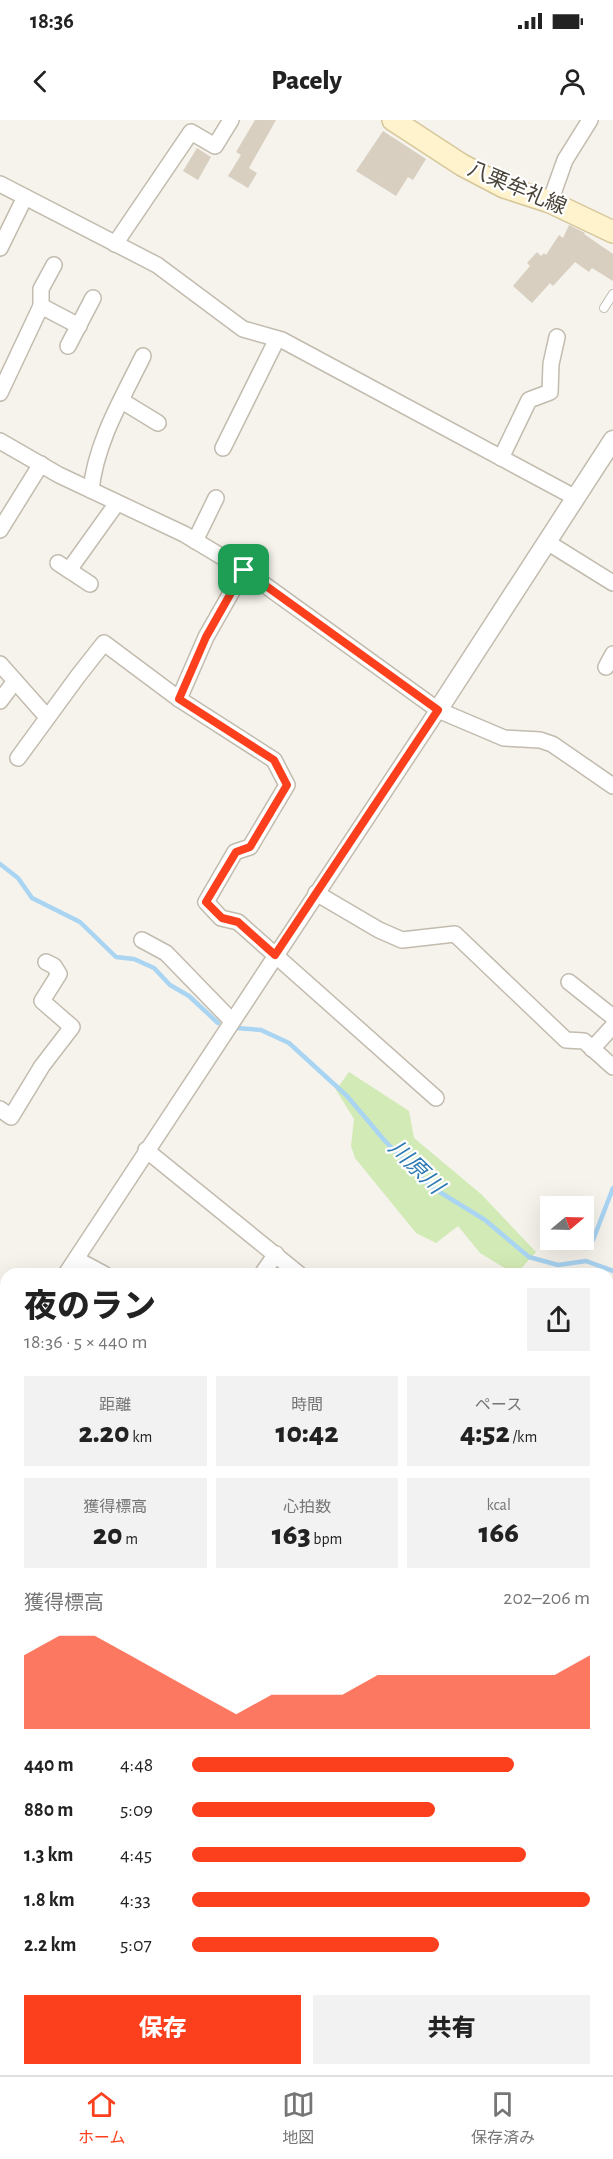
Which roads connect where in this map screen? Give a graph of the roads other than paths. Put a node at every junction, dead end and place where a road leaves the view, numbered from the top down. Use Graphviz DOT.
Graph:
graph roads {
  1 [pos="231,120"];
  2 [pos="393,120"];
  3 [pos="590,120"];
  4 [pos="0,183"];
  5 [pos="25,196"];
  6 [pos="550,202"];
  7 [pos="613,232"];
  8 [pos="115,243"];
  9 [pos="0,248"];
  10 [pos="54,265"];
  11 [pos="613,294"];
  12 [pos="93,298"];
  13 [pos="41,306"];
  14 [pos="604,308"];
  15 [pos="79,326"];
  16 [pos="557,337"];
  17 [pos="277,339"];
  18 [pos="68,346"];
  19 [pos="143,356"];
  20 [pos="0,393"];
  21 [pos="122,401"];
  22 [pos="158,423"];
  23 [pos="613,440"];
  24 [pos="0,441"];
  25 [pos="223,448"];
  26 [pos="501,458"];
  27 [pos="40,464"];
  28 [pos="91,490"];
  29 [pos="216,498"];
  30 [pos="576,498"];
  31 [pos="117,502"];
  32 [pos="0,530"];
  33 [pos="195,541"];
  34 [pos="547,542"];
  35 [pos="244,570"];
  36 [pos="613,583"];
  37 [pos="90,584"];
  38 [pos="0,664"];
  39 [pos="15,681"];
  40 [pos="179,699"];
  41 [pos="0,701"];
  42 [pos="438,710"];
  43 [pos="47,717"];
  44 [pos="18,758"];
  45 [pos="613,786"];
  46 [pos="316,893"];
  47 [pos="142,940"];
  48 [pos="275,955"];
  49 [pos="46,962"];
  50 [pos="569,982"];
  51 [pos="613,1017"];
  52 [pos="232,1021"];
  53 [pos="613,1026"];
  54 [pos="592,1049"];
  55 [pos="613,1067"];
  56 [pos="436,1098"];
  57 [pos="0,1109"];
  58 [pos="146,1150"];
  59 [pos="276,1254"];
  60 [pos="76,1259"];
  61 [pos="70,1268"];
  62 [pos="93,1268"];
  63 [pos="266,1268"];
  64 [pos="292,1268"];
  1 -- 8 [label="street"];
  2 -- 6 [label="main road, 八栗牟礼線"];
  3 -- 6 [label="street"];
  4 -- 5 [label="street"];
  5 -- 8 [label="street"];
  5 -- 9 [label="street"];
  6 -- 7 [label="main road, 八栗牟礼線"];
  8 -- 17 [label="street"];
  10 -- 13 [label="street"];
  11 -- 14 [label="lane"];
  12 -- 15 [label="street"];
  13 -- 15 [label="street"];
  13 -- 20 [label="street"];
  15 -- 18 [label="street"];
  16 -- 26 [label="street"];
  17 -- 25 [label="street"];
  17 -- 26 [label="street"];
  19 -- 21 [label="street"];
  21 -- 22 [label="street"];
  21 -- 28 [label="street"];
  23 -- 30 [label="street"];
  24 -- 27 [label="street"];
  26 -- 30 [label="street"];
  27 -- 28 [label="street"];
  27 -- 32 [label="street"];
  28 -- 31 [label="street"];
  29 -- 33 [label="street"];
  30 -- 34 [label="street"];
  31 -- 33 [label="street"];
  31 -- 37 [label="street"];
  33 -- 35 [label="street"];
  34 -- 36 [label="street"];
  34 -- 42 [label="street"];
  35 -- 40 [label="street"];
  35 -- 42 [label="street"];
  38 -- 39 [label="street"];
  39 -- 41 [label="street"];
  39 -- 43 [label="street"];
  40 -- 43 [label="street"];
  40 -- 48 [label="street"];
  42 -- 45 [label="street"];
  42 -- 46 [label="street"];
  43 -- 44 [label="street"];
  46 -- 48 [label="street"];
  46 -- 54 [label="street"];
  47 -- 52 [label="street"];
  48 -- 52 [label="street"];
  48 -- 56 [label="street"];
  49 -- 57 [label="street"];
  50 -- 51 [label="street"];
  52 -- 58 [label="street"];
  53 -- 54 [label="street"];
  54 -- 55 [label="street"];
  58 -- 59 [label="street"];
  58 -- 60 [label="street"];
  59 -- 63 [label="street"];
  59 -- 64 [label="street"];
  60 -- 61 [label="street"];
  60 -- 62 [label="street"];
}
